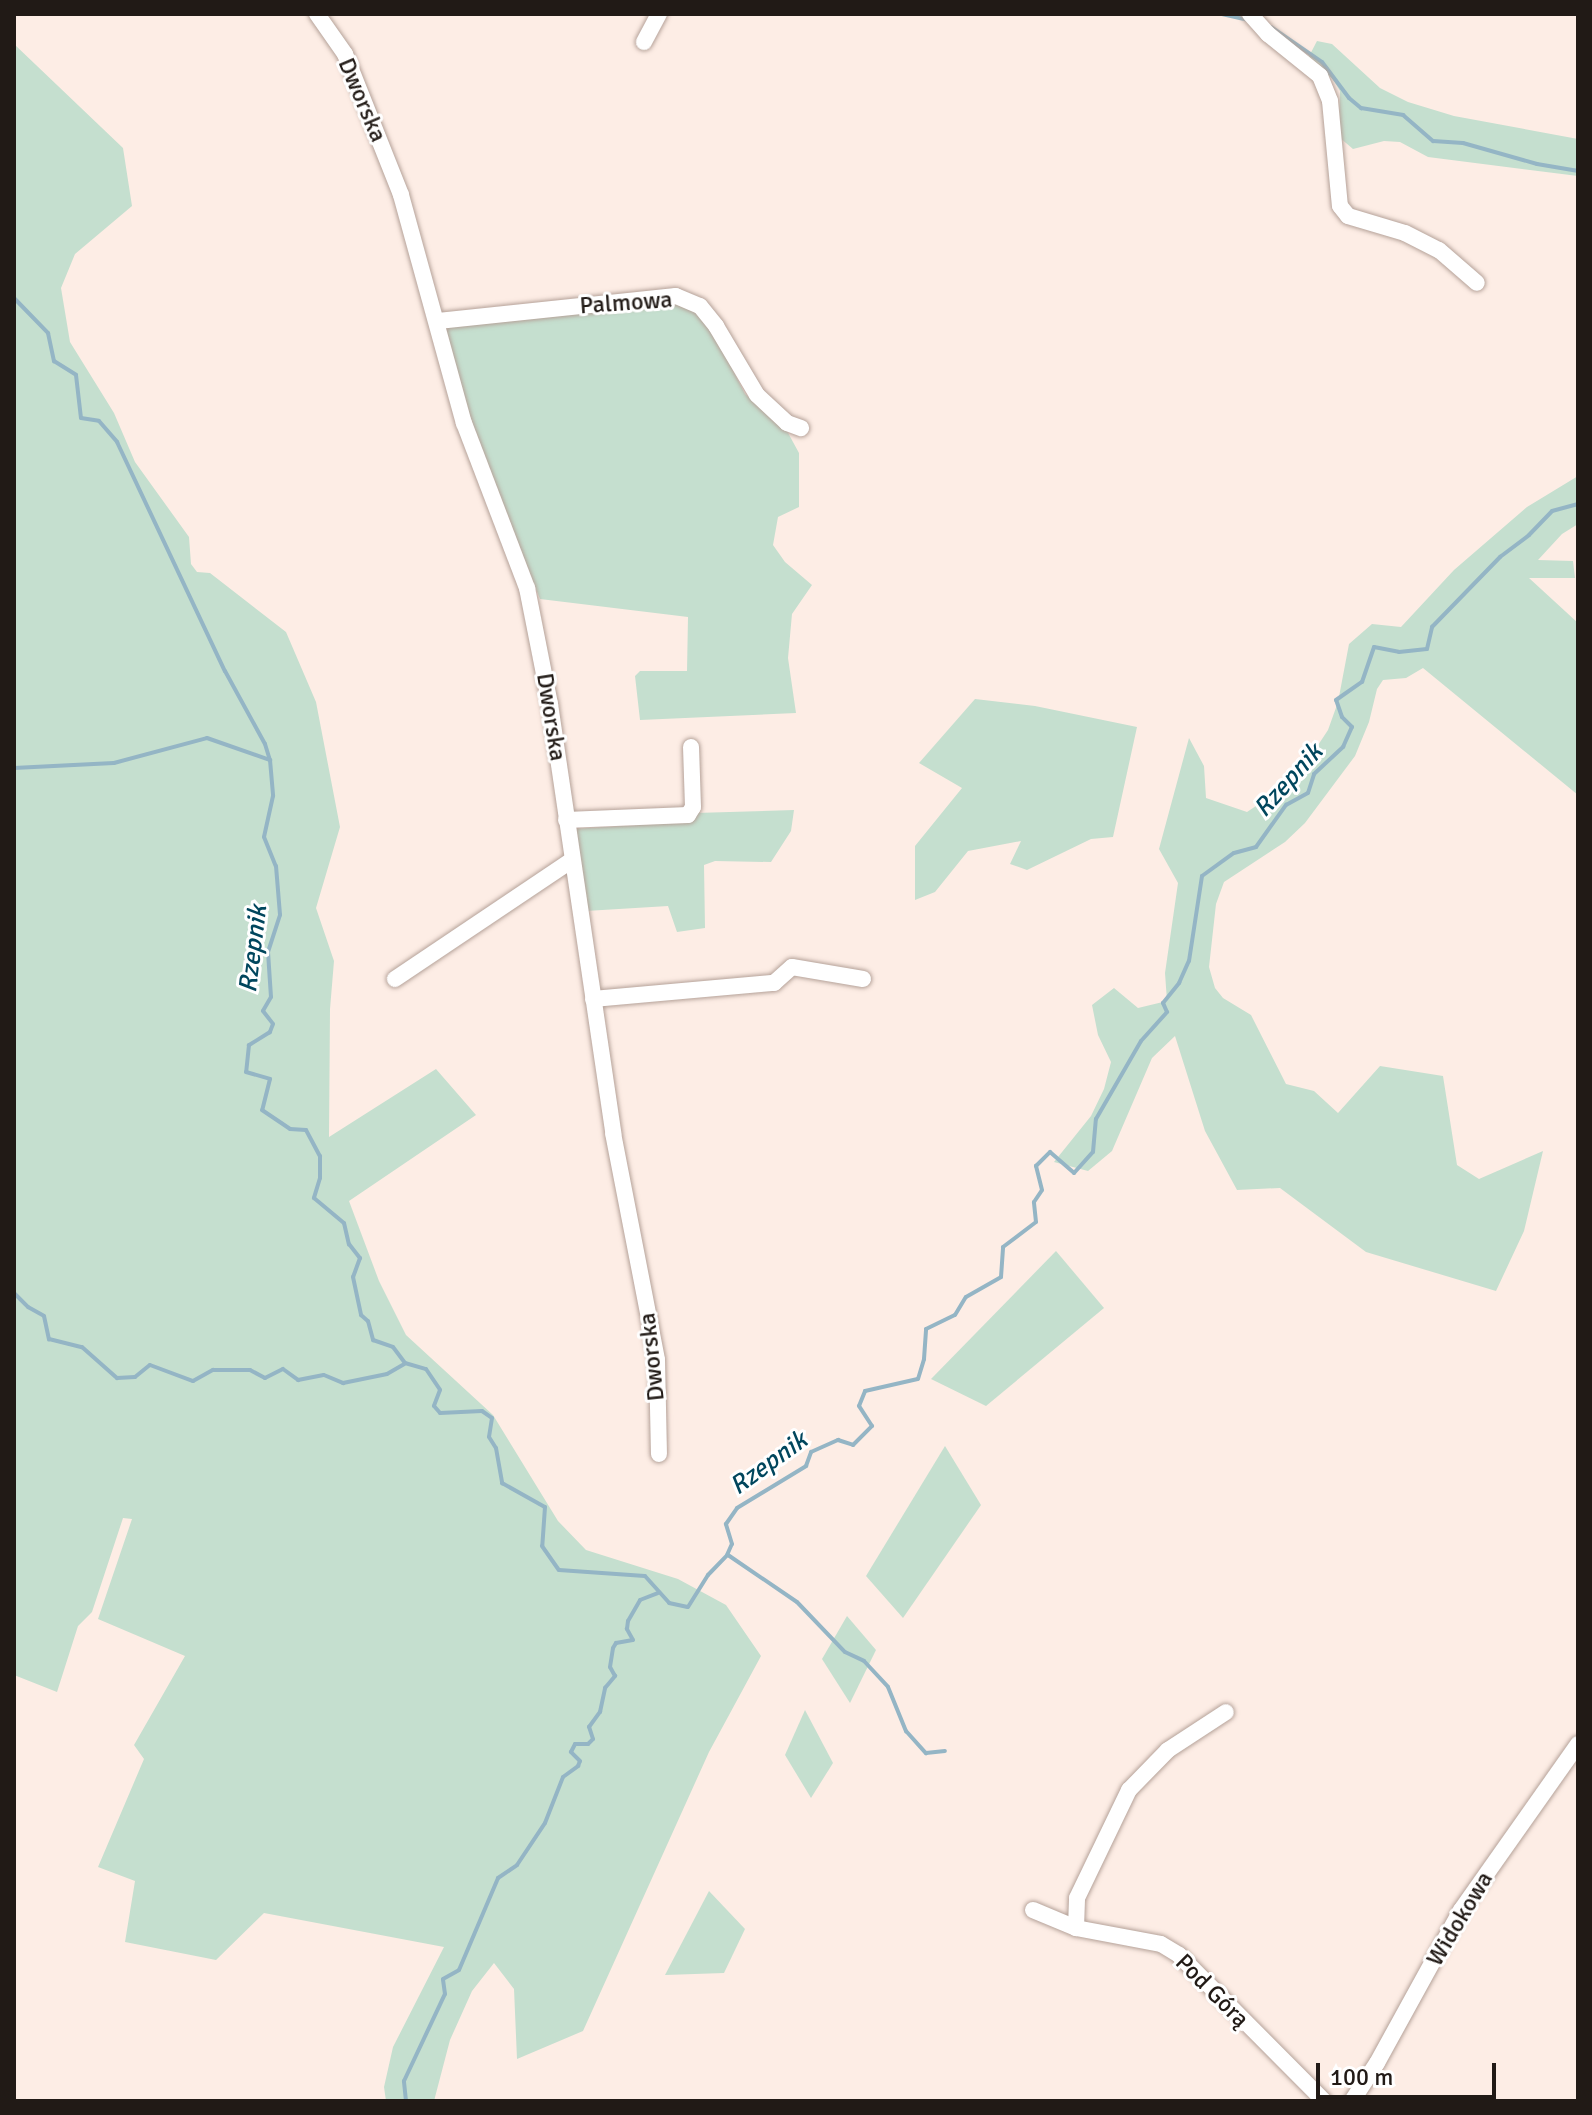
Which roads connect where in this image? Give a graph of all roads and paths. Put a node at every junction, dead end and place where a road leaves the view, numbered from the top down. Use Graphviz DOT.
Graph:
graph roads {
  1 [pos="317,14"];
  2 [pos="659,14"];
  3 [pos="1250,14"];
  4 [pos="644,42"];
  5 [pos="1477,283"];
  6 [pos="438,321"];
  7 [pos="801,428"];
  8 [pos="691,747"];
  9 [pos="566,820"];
  10 [pos="572,860"];
  11 [pos="395,979"];
  12 [pos="863,979"];
  13 [pos="593,999"];
  14 [pos="659,1454"];
  15 [pos="1226,1712"];
  16 [pos="1578,1744"];
  17 [pos="1033,1910"];
  18 [pos="1076,1928"];
  19 [pos="1324,2101"];
  20 [pos="1352,2101"];
  1 -- 6 [label="street, Dworska"];
  2 -- 4 [label="street"];
  3 -- 5 [label="street"];
  6 -- 7 [label="street, Palmowa"];
  6 -- 9 [label="street, Dworska"];
  8 -- 9 [label="street"];
  9 -- 10 [label="street, Dworska"];
  10 -- 11 [label="street"];
  10 -- 13 [label="street, Dworska"];
  12 -- 13 [label="street"];
  13 -- 14 [label="street, Dworska"];
  15 -- 18 [label="street"];
  16 -- 20 [label="street, Widokowa"];
  17 -- 18 [label="street, Pod Górą"];
  18 -- 19 [label="street, Pod Górą"];
}
